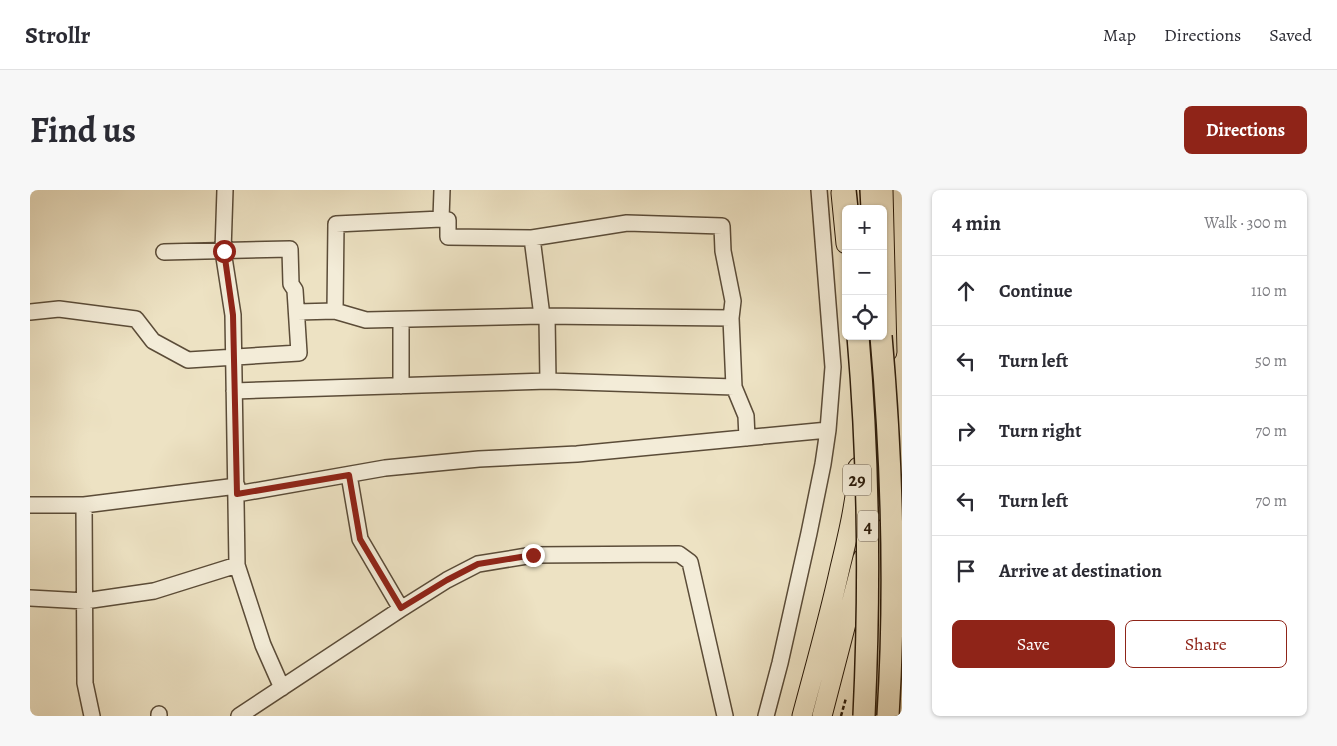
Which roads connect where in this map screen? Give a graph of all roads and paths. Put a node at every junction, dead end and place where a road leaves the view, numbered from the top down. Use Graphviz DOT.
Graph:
graph roads {
  1 [pos="225,190"];
  2 [pos="442,190"];
  3 [pos="819,190"];
  4 [pos="841,190"];
  5 [pos="846,190"];
  6 [pos="870,190"];
  7 [pos="883,190"];
  8 [pos="842,205"];
  9 [pos="848,205"];
  10 [pos="872,205"];
  11 [pos="441,218"];
  12 [pos="532,238"];
  13 [pos="224,251"];
  14 [pos="164,252"];
  15 [pos="335,311"];
  16 [pos="30,312"];
  17 [pos="297,312"];
  18 [pos="544,316"];
  19 [pos="731,318"];
  20 [pos="401,320"];
  21 [pos="854,340"];
  22 [pos="858,340"];
  23 [pos="881,340"];
  24 [pos="233,357"];
  25 [pos="548,381"];
  26 [pos="401,386"];
  27 [pos="734,387"];
  28 [pos="234,391"];
  29 [pos="828,430"];
  30 [pos="885,432"];
  31 [pos="747,438"];
  32 [pos="349,475"];
  33 [pos="237,490"];
  34 [pos="84,505"];
  35 [pos="30,506"];
  36 [pos="902,539"];
  37 [pos="237,565"];
  38 [pos="30,598"];
  39 [pos="85,601"];
  40 [pos="401,608"];
  41 [pos="837,624"];
  42 [pos="282,688"];
  43 [pos="92,716"];
  44 [pos="239,716"];
  45 [pos="725,716"];
  46 [pos="766,716"];
  47 [pos="802,716"];
  48 [pos="822,716"];
  49 [pos="864,716"];
  50 [pos="888,716"];
  1 -- 13 [label="street"];
  2 -- 11 [label="street"];
  3 -- 29 [label="street"];
  4 -- 8 [label="main road"];
  5 -- 9 [label="highway"];
  6 -- 10 [label="highway"];
  7 -- 30 [label="main road, 29"];
  11 -- 12 [label="street"];
  11 -- 15 [label="street"];
  12 -- 18 [label="street"];
  12 -- 19 [label="street"];
  13 -- 14 [label="street"];
  13 -- 17 [label="street"];
  13 -- 24 [label="street"];
  15 -- 17 [label="street"];
  15 -- 20 [label="street"];
  16 -- 24 [label="street"];
  17 -- 24 [label="street"];
  18 -- 19 [label="street"];
  18 -- 20 [label="street"];
  18 -- 25 [label="street"];
  19 -- 27 [label="street"];
  20 -- 26 [label="street"];
  21 -- 41 [label="main road, 29"];
  22 -- 49 [label="highway, 4, bridge"];
  23 -- 50 [label="highway, 4, bridge"];
  24 -- 28 [label="street"];
  25 -- 26 [label="street"];
  25 -- 27 [label="street"];
  26 -- 28 [label="street"];
  27 -- 31 [label="street"];
  28 -- 33 [label="street"];
  29 -- 31 [label="street"];
  29 -- 46 [label="street"];
  30 -- 36 [label="street"];
  30 -- 41 [label="main road, 29"];
  31 -- 32 [label="street"];
  32 -- 33 [label="street"];
  32 -- 40 [label="street"];
  33 -- 34 [label="street"];
  33 -- 37 [label="street"];
  34 -- 35 [label="street"];
  34 -- 39 [label="street"];
  37 -- 39 [label="street"];
  37 -- 42 [label="street"];
  38 -- 39 [label="street"];
  39 -- 43 [label="street"];
  40 -- 42 [label="street"];
  40 -- 45 [label="street"];
  41 -- 47 [label="main road, 29"];
  41 -- 48 [label="main road, 29"];
  42 -- 44 [label="street"];
}
